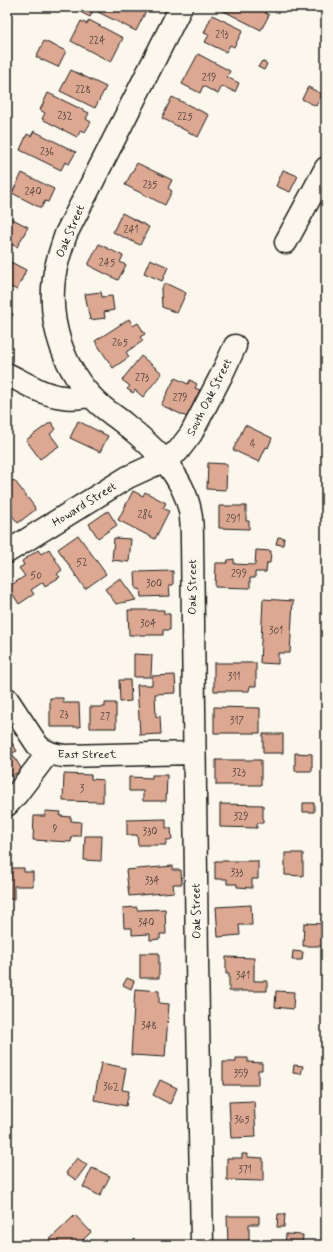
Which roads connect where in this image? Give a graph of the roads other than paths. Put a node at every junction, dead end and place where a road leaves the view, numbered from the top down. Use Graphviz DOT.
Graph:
graph roads {
  1 [pos="182,7"];
  2 [pos="326,168"];
  3 [pos="286,242"];
  4 [pos="235,346"];
  5 [pos="7,374"];
  6 [pos="91,396"];
  7 [pos="163,461"];
  8 [pos="7,552"];
  9 [pos="7,699"];
  10 [pos="48,753"];
  11 [pos="194,753"];
  12 [pos="7,805"];
  13 [pos="202,1245"];
  1 -- 6 [label="street, Oak Street"];
  2 -- 3 [label="street"];
  4 -- 7 [label="street, South Oak Street"];
  5 -- 6 [label="street"];
  6 -- 7 [label="street, Oak Street"];
  7 -- 8 [label="street, Howard Street"];
  7 -- 11 [label="street, Oak Street"];
  9 -- 10 [label="street, East Street"];
  10 -- 11 [label="street, East Street"];
  10 -- 12 [label="street"];
  11 -- 13 [label="street, Oak Street"];
}
